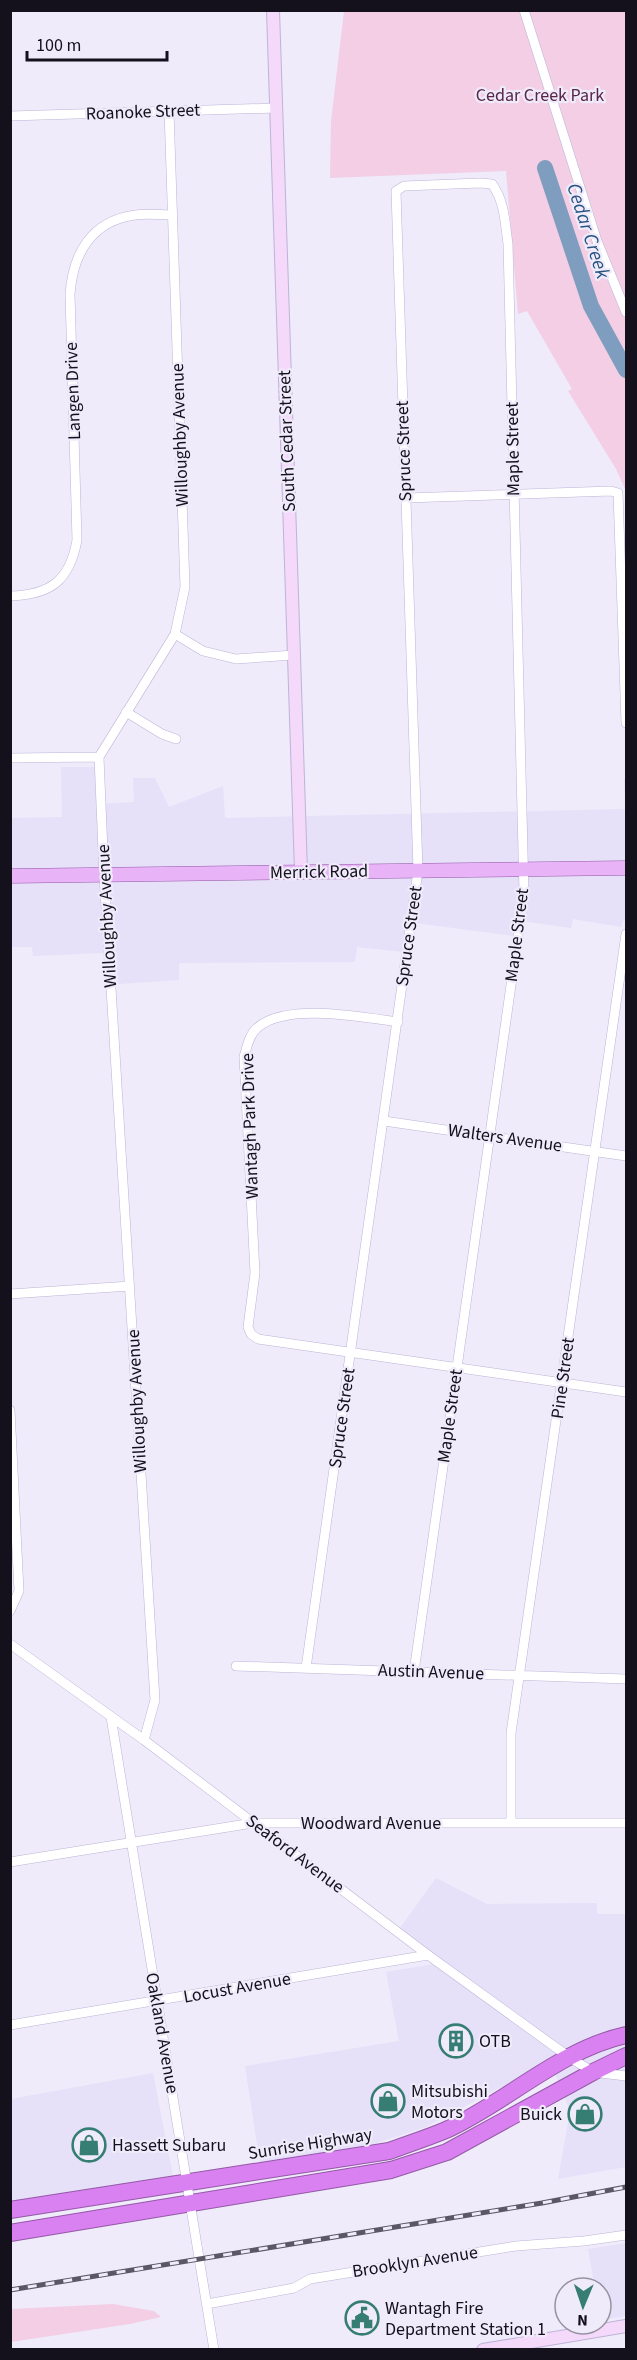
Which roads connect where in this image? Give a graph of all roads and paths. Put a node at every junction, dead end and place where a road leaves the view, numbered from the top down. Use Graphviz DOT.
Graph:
graph roads {
  1 [pos="273,10"];
  2 [pos="524,10"];
  3 [pos="276,108"];
  4 [pos="170,111"];
  5 [pos="10,116"];
  6 [pos="396,198"];
  7 [pos="173,214"];
  8 [pos="627,312"];
  9 [pos="514,493"];
  10 [pos="406,498"];
  11 [pos="10,596"];
  12 [pos="175,634"];
  13 [pos="294,655"];
  14 [pos="126,712"];
  15 [pos="627,723"];
  16 [pos="176,739"];
  17 [pos="99,757"];
  18 [pos="10,758"];
  19 [pos="627,868"];
  20 [pos="523,869"];
  21 [pos="418,871"];
  22 [pos="301,873"];
  23 [pos="104,875"];
  24 [pos="10,876"];
  25 [pos="627,934"];
  26 [pos="398,1022"];
  27 [pos="384,1121"];
  28 [pos="490,1136"];
  29 [pos="596,1151"];
  30 [pos="627,1156"];
  31 [pos="130,1286"];
  32 [pos="10,1294"];
  33 [pos="351,1353"];
  34 [pos="457,1368"];
  35 [pos="562,1383"];
  36 [pos="627,1392"];
  37 [pos="10,1410"];
  38 [pos="13,1486"];
  39 [pos="10,1611"];
  40 [pos="10,1644"];
  41 [pos="236,1666"];
  42 [pos="306,1668"];
  43 [pos="414,1672"];
  44 [pos="520,1676"];
  45 [pos="627,1679"];
  46 [pos="111,1717"];
  47 [pos="144,1740"];
  48 [pos="511,1822"];
  49 [pos="253,1823"];
  50 [pos="627,1823"];
  51 [pos="130,1842"];
  52 [pos="10,1862"];
  53 [pos="428,1955"];
  54 [pos="156,2002"];
  55 [pos="10,2025"];
  56 [pos="627,2035"];
  57 [pos="627,2056"];
  58 [pos="581,2064"];
  59 [pos="627,2076"];
  60 [pos="188,2182"];
  61 [pos="191,2205"];
  62 [pos="10,2210"];
  63 [pos="10,2234"];
  64 [pos="627,2235"];
  65 [pos="207,2304"];
  66 [pos="627,2326"];
  67 [pos="214,2349"];
  68 [pos="483,2349"];
  1 -- 3 [label="street, South Cedar Street"];
  2 -- 8 [label="street"];
  3 -- 4 [label="street, Roanoke Street"];
  3 -- 13 [label="street, South Cedar Street"];
  4 -- 5 [label="street, Roanoke Street"];
  4 -- 7 [label="street, Willoughby Avenue"];
  6 -- 9 [label="street, Maple Street"];
  6 -- 10 [label="street, Spruce Street"];
  7 -- 11 [label="street, Langen Drive"];
  7 -- 12 [label="street, Willoughby Avenue"];
  9 -- 10 [label="street"];
  9 -- 15 [label="street"];
  9 -- 20 [label="street, Maple Street"];
  10 -- 21 [label="street, Spruce Street"];
  12 -- 13 [label="street"];
  12 -- 14 [label="street, Willoughby Avenue"];
  13 -- 22 [label="street, South Cedar Street"];
  14 -- 16 [label="street"];
  14 -- 17 [label="street, Willoughby Avenue"];
  17 -- 18 [label="street"];
  17 -- 23 [label="street, Willoughby Avenue"];
  19 -- 20 [label="main road, Merrick Road"];
  20 -- 21 [label="main road, Merrick Road"];
  20 -- 28 [label="street, Maple Street"];
  21 -- 22 [label="main road, Merrick Road"];
  21 -- 26 [label="street, Spruce Street"];
  22 -- 23 [label="main road, Merrick Road"];
  23 -- 24 [label="main road, Merrick Road"];
  23 -- 31 [label="street, Willoughby Avenue"];
  25 -- 29 [label="street, Pine Street"];
  26 -- 27 [label="street, Spruce Street"];
  26 -- 33 [label="street, Wantagh Park Drive"];
  27 -- 28 [label="street, Walters Avenue"];
  27 -- 33 [label="street, Spruce Street"];
  28 -- 29 [label="street, Walters Avenue"];
  28 -- 34 [label="street, Maple Street"];
  29 -- 30 [label="street, Walters Avenue"];
  29 -- 35 [label="street, Pine Street"];
  31 -- 32 [label="street"];
  31 -- 47 [label="street, Willoughby Avenue"];
  33 -- 34 [label="street"];
  33 -- 42 [label="street, Spruce Street"];
  34 -- 35 [label="street"];
  34 -- 43 [label="street, Maple Street"];
  35 -- 36 [label="street"];
  35 -- 44 [label="street, Pine Street"];
  37 -- 38 [label="street"];
  38 -- 39 [label="street"];
  40 -- 46 [label="street, Seaford Avenue"];
  41 -- 42 [label="street, Austin Avenue"];
  42 -- 43 [label="street, Austin Avenue"];
  43 -- 44 [label="street, Austin Avenue"];
  44 -- 45 [label="street, Austin Avenue"];
  44 -- 48 [label="street, Pine Street"];
  46 -- 47 [label="street, Seaford Avenue"];
  46 -- 51 [label="street, Oakland Avenue"];
  47 -- 49 [label="street, Seaford Avenue"];
  48 -- 49 [label="street, Woodward Avenue"];
  48 -- 50 [label="street, Woodward Avenue"];
  49 -- 51 [label="street, Woodward Avenue"];
  49 -- 53 [label="street, Seaford Avenue"];
  51 -- 52 [label="street, Woodward Avenue"];
  51 -- 54 [label="street, Oakland Avenue"];
  53 -- 54 [label="street, Locust Avenue"];
  53 -- 58 [label="street, Seaford Avenue"];
  54 -- 55 [label="street, Locust Avenue"];
  54 -- 60 [label="street, Oakland Avenue"];
  56 -- 58 [label="highway, Sunrise Highway"];
  57 -- 58 [label="highway, Sunrise Highway"];
  58 -- 59 [label="street"];
  58 -- 60 [label="highway, Sunrise Highway"];
  58 -- 61 [label="highway, Sunrise Highway"];
  60 -- 61 [label="street, Oakland Avenue"];
  60 -- 62 [label="highway, Sunrise Highway"];
  61 -- 63 [label="highway, Sunrise Highway"];
  61 -- 65 [label="street, Oakland Avenue"];
  64 -- 65 [label="street, Brooklyn Avenue"];
  65 -- 67 [label="street, Oakland Avenue"];
  66 -- 68 [label="street"];
}
